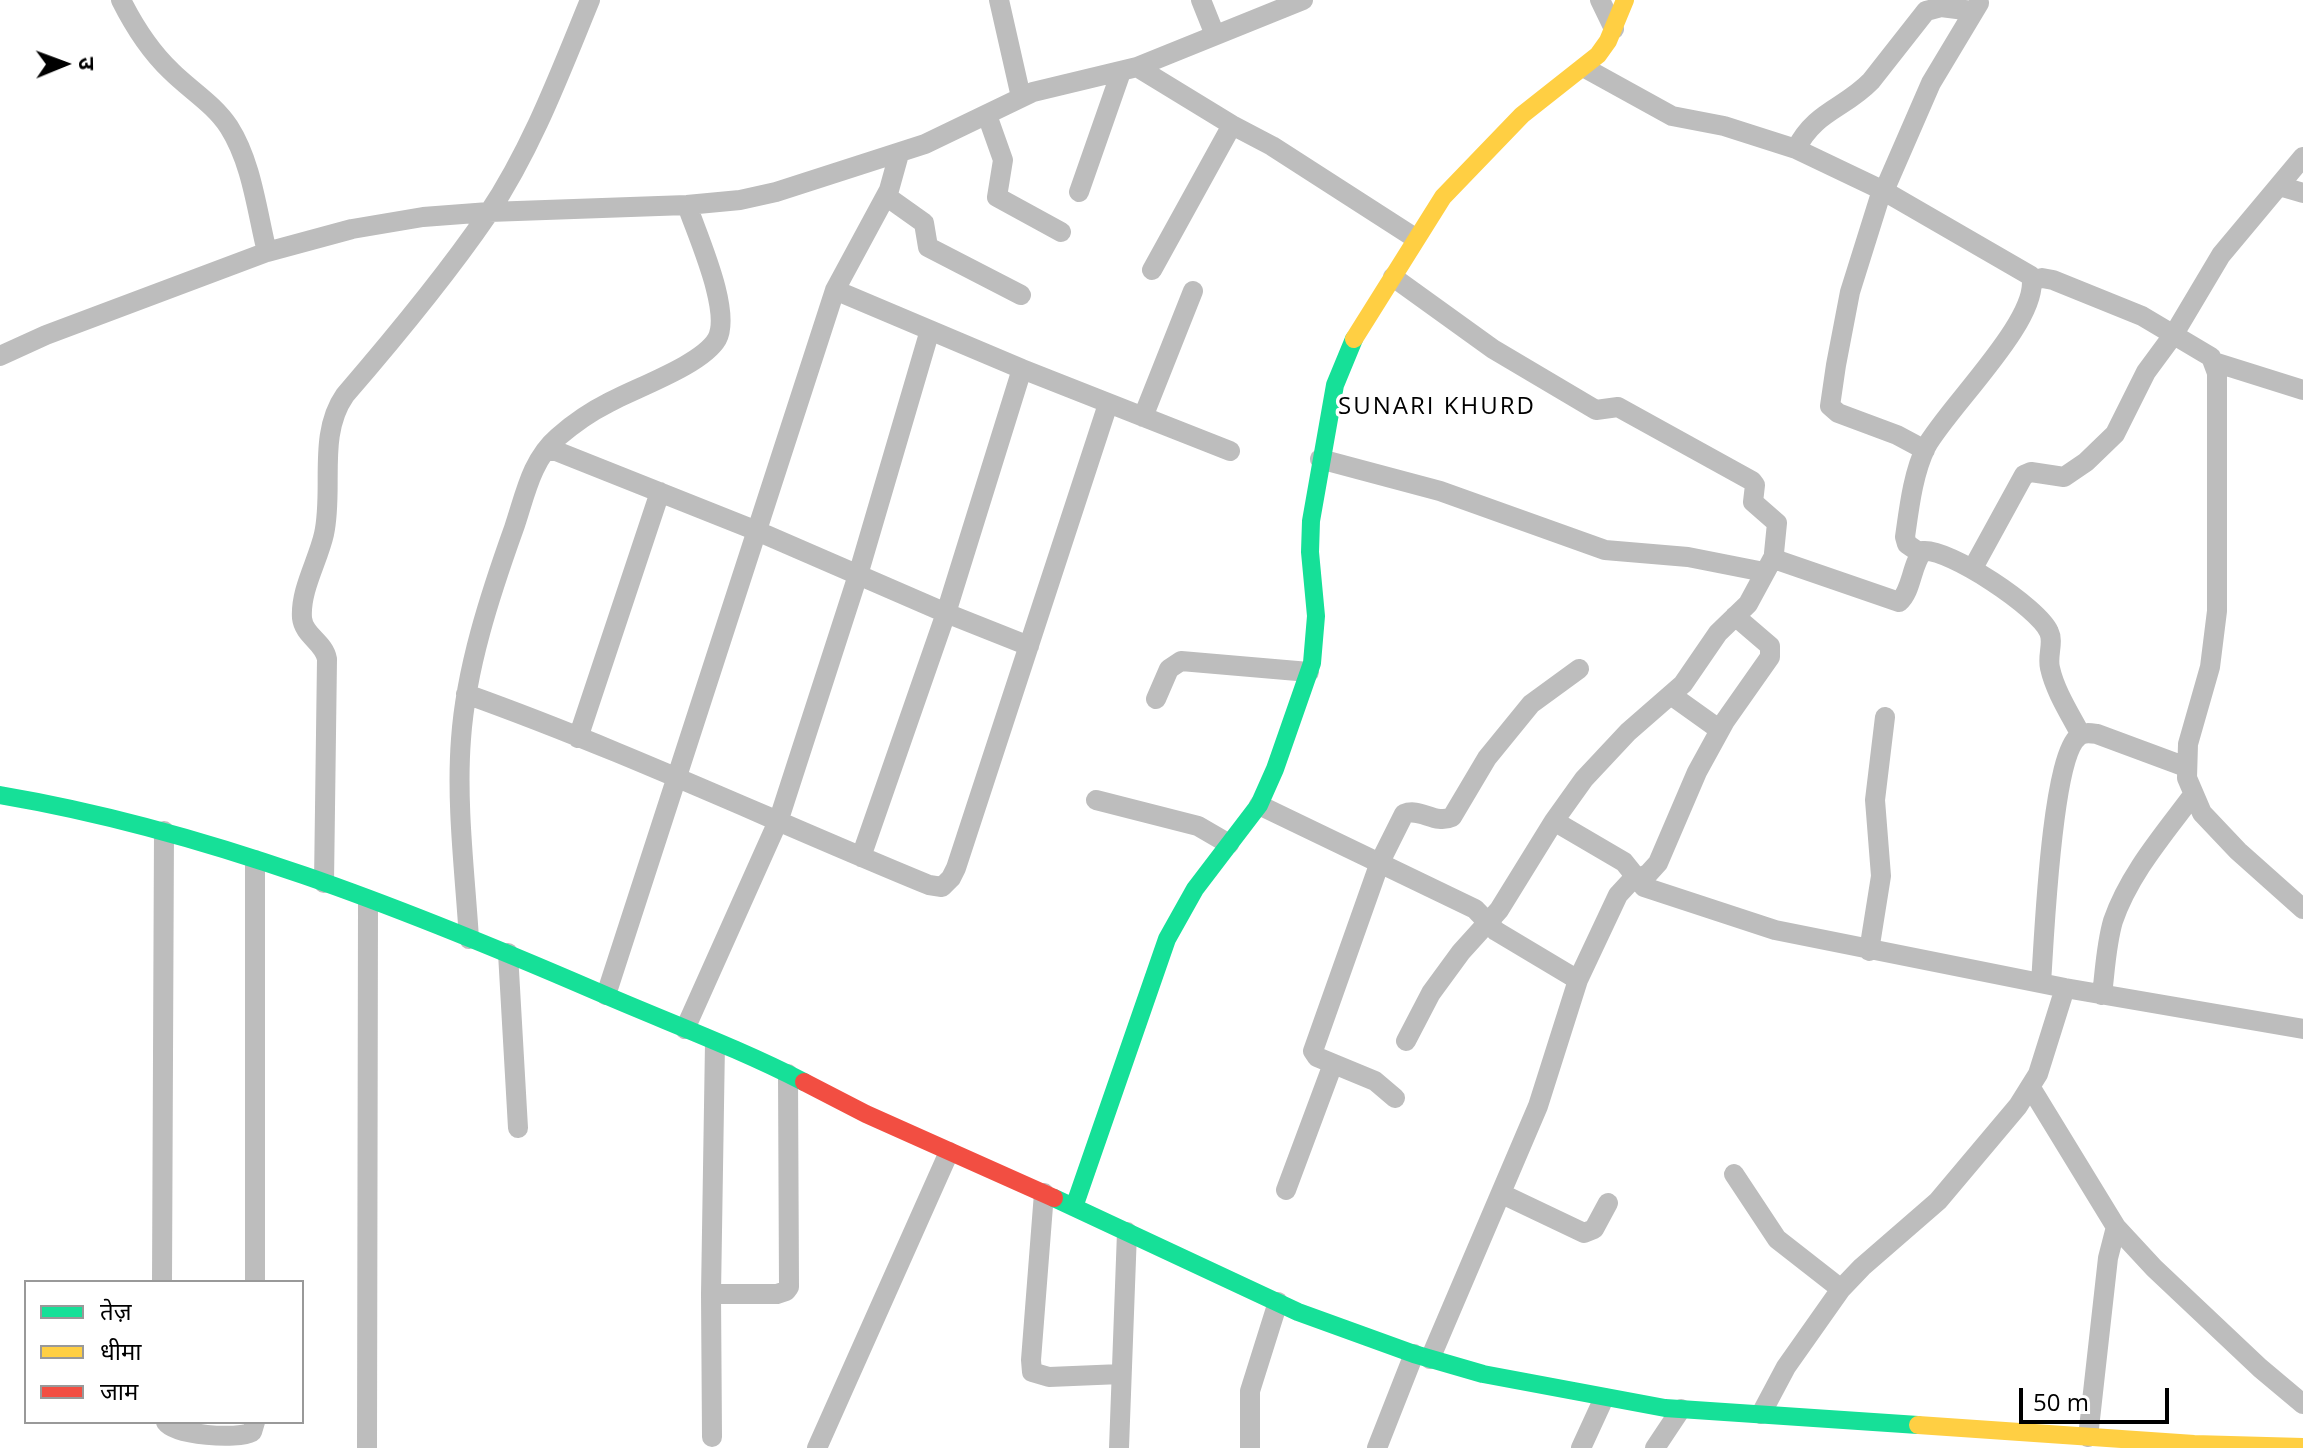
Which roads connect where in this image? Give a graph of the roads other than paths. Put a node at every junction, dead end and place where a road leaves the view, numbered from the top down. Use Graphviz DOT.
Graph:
graph roads {
  1 [pos="121,0"];
  2 [pos="590,0"];
  3 [pos="999,0"];
  4 [pos="1201,0"];
  5 [pos="1303,0"];
  6 [pos="1600,0"];
  7 [pos="1625,0"];
  8 [pos="1977,6"];
  9 [pos="1614,29"];
  10 [pos="1215,35"];
  11 [pos="1585,68"];
  12 [pos="1129,70"];
  13 [pos="1021,97"];
  14 [pos="987,115"];
  15 [pos="1232,125"];
  16 [pos="1796,149"];
  17 [pos="899,154"];
  18 [pos="2303,157"];
  19 [pos="2279,186"];
  20 [pos="1883,191"];
  21 [pos="1079,192"];
  22 [pos="2303,193"];
  23 [pos="886,196"];
  24 [pos="687,205"];
  25 [pos="489,212"];
  26 [pos="1061,232"];
  27 [pos="1415,238"];
  28 [pos="267,252"];
  29 [pos="1152,270"];
  30 [pos="1393,277"];
  31 [pos="2032,281"];
  32 [pos="835,290"];
  33 [pos="1193,291"];
  34 [pos="1021,295"];
  35 [pos="930,330"];
  36 [pos="2174,334"];
  37 [pos="0,356"];
  38 [pos="2214,362"];
  39 [pos="1022,369"];
  40 [pos="2303,390"];
  41 [pos="1108,404"];
  42 [pos="1143,417"];
  43 [pos="1925,450"];
  44 [pos="546,451"];
  45 [pos="1230,451"];
  46 [pos="1320,459"];
  47 [pos="660,492"];
  48 [pos="757,531"];
  49 [pos="1920,553"];
  50 [pos="1769,564"];
  51 [pos="1973,568"];
  52 [pos="858,575"];
  53 [pos="946,613"];
  54 [pos="1735,616"];
  55 [pos="1029,646"];
  56 [pos="1579,669"];
  57 [pos="1309,672"];
  58 [pos="466,694"];
  59 [pos="1671,695"];
  60 [pos="1156,699"];
  61 [pos="1885,717"];
  62 [pos="1720,730"];
  63 [pos="2081,735"];
  64 [pos="578,738"];
  65 [pos="2186,767"];
  66 [pos="677,780"];
  67 [pos="0,795"];
  68 [pos="2193,795"];
  69 [pos="1096,800"];
  70 [pos="1259,805"];
  71 [pos="779,819"];
  72 [pos="1554,821"];
  73 [pos="164,831"];
  74 [pos="1229,844"];
  75 [pos="861,857"];
  76 [pos="255,860"];
  77 [pos="1380,862"];
  78 [pos="1636,880"];
  79 [pos="324,883"];
  80 [pos="368,901"];
  81 [pos="2303,909"];
  82 [pos="1489,923"];
  83 [pos="469,939"];
  84 [pos="1869,951"];
  85 [pos="508,953"];
  86 [pos="1578,980"];
  87 [pos="2041,983"];
  88 [pos="2065,988"];
  89 [pos="606,995"];
  90 [pos="2102,995"];
  91 [pos="685,1029"];
  92 [pos="2303,1029"];
  93 [pos="1406,1041"];
  94 [pos="715,1043"];
  95 [pos="1333,1064"];
  96 [pos="788,1074"];
  97 [pos="2031,1088"];
  98 [pos="1395,1098"];
  99 [pos="518,1128"];
  100 [pos="949,1152"];
  101 [pos="1734,1174"];
  102 [pos="1286,1190"];
  103 [pos="1044,1193"];
  104 [pos="1502,1194"];
  105 [pos="1608,1203"];
  106 [pos="1074,1207"];
  107 [pos="2116,1227"];
  108 [pos="1127,1232"];
  109 [pos="162,1280"];
  110 [pos="255,1280"];
  111 [pos="1841,1289"];
  112 [pos="711,1294"];
  113 [pos="1278,1302"];
  114 [pos="1422,1357"];
  115 [pos="1121,1374"];
  116 [pos="1604,1398"];
  117 [pos="2303,1404"];
  118 [pos="1681,1409"];
  119 [pos="1761,1414"];
  120 [pos="168,1424"];
  121 [pos="254,1424"];
  122 [pos="712,1437"];
  123 [pos="2001,1440"];
  124 [pos="2081,1441"];
  125 [pos="2133,1444"];
  126 [pos="2194,1446"];
  127 [pos="2303,1447"];
  128 [pos="367,1448"];
  129 [pos="817,1448"];
  130 [pos="1119,1448"];
  131 [pos="1250,1448"];
  132 [pos="1377,1448"];
  133 [pos="1581,1448"];
  134 [pos="1655,1448"];
  1 -- 28 [label="street"];
  2 -- 25 [label="street"];
  3 -- 13 [label="street"];
  4 -- 10 [label="street"];
  5 -- 10 [label="street"];
  6 -- 9 [label="street"];
  7 -- 9 [label="street"];
  8 -- 16 [label="street"];
  8 -- 20 [label="street"];
  9 -- 11 [label="street"];
  10 -- 12 [label="street"];
  11 -- 16 [label="street"];
  11 -- 27 [label="street"];
  12 -- 13 [label="street"];
  12 -- 15 [label="street"];
  12 -- 21 [label="street"];
  13 -- 14 [label="street"];
  14 -- 17 [label="street"];
  14 -- 26 [label="street"];
  15 -- 27 [label="street"];
  15 -- 29 [label="street"];
  16 -- 20 [label="street"];
  17 -- 23 [label="street"];
  17 -- 24 [label="street"];
  18 -- 19 [label="street"];
  19 -- 22 [label="street"];
  19 -- 36 [label="street"];
  20 -- 31 [label="street"];
  20 -- 43 [label="street"];
  23 -- 32 [label="street"];
  23 -- 34 [label="street"];
  24 -- 25 [label="street"];
  24 -- 44 [label="street"];
  25 -- 28 [label="street"];
  25 -- 79 [label="street"];
  27 -- 30 [label="street"];
  28 -- 37 [label="street"];
  30 -- 46 [label="street"];
  30 -- 50 [label="street"];
  31 -- 36 [label="street"];
  31 -- 43 [label="street"];
  32 -- 35 [label="street"];
  32 -- 48 [label="street"];
  33 -- 42 [label="street"];
  35 -- 39 [label="street"];
  35 -- 52 [label="street"];
  36 -- 38 [label="street"];
  36 -- 51 [label="street"];
  38 -- 40 [label="street"];
  38 -- 65 [label="street"];
  39 -- 41 [label="street"];
  39 -- 53 [label="street"];
  41 -- 42 [label="street"];
  41 -- 55 [label="street"];
  42 -- 45 [label="street"];
  43 -- 49 [label="street"];
  44 -- 47 [label="street"];
  44 -- 58 [label="street"];
  46 -- 50 [label="street"];
  46 -- 57 [label="street"];
  47 -- 48 [label="street"];
  47 -- 64 [label="street"];
  48 -- 52 [label="street"];
  48 -- 66 [label="street"];
  49 -- 50 [label="street"];
  49 -- 51 [label="street"];
  50 -- 54 [label="street"];
  51 -- 63 [label="street"];
  52 -- 53 [label="street"];
  52 -- 71 [label="street"];
  53 -- 55 [label="street"];
  53 -- 75 [label="street"];
  54 -- 59 [label="street"];
  54 -- 62 [label="street"];
  55 -- 75 [label="street"];
  56 -- 77 [label="street"];
  57 -- 60 [label="street"];
  57 -- 70 [label="street"];
  58 -- 64 [label="street"];
  58 -- 83 [label="street"];
  59 -- 62 [label="street"];
  59 -- 72 [label="street"];
  61 -- 84 [label="street"];
  62 -- 78 [label="street"];
  63 -- 65 [label="street"];
  63 -- 87 [label="street"];
  64 -- 66 [label="street"];
  65 -- 68 [label="street"];
  66 -- 71 [label="street"];
  66 -- 89 [label="street"];
  67 -- 73 [label="street"];
  68 -- 81 [label="street"];
  68 -- 90 [label="street"];
  69 -- 74 [label="street"];
  70 -- 74 [label="street"];
  70 -- 77 [label="street"];
  71 -- 75 [label="street"];
  71 -- 91 [label="street"];
  72 -- 78 [label="street"];
  72 -- 82 [label="street"];
  73 -- 76 [label="street"];
  73 -- 109 [label="street"];
  74 -- 106 [label="street"];
  76 -- 79 [label="street"];
  76 -- 110 [label="street"];
  77 -- 82 [label="street"];
  77 -- 95 [label="street"];
  78 -- 84 [label="street"];
  78 -- 86 [label="street"];
  79 -- 80 [label="street"];
  80 -- 83 [label="street"];
  80 -- 128 [label="street"];
  82 -- 86 [label="street"];
  82 -- 93 [label="street"];
  83 -- 85 [label="street"];
  84 -- 87 [label="street"];
  85 -- 89 [label="street"];
  85 -- 99 [label="street"];
  86 -- 104 [label="street"];
  87 -- 88 [label="street"];
  88 -- 90 [label="street"];
  88 -- 97 [label="street"];
  89 -- 91 [label="street"];
  90 -- 92 [label="street"];
  91 -- 94 [label="street"];
  94 -- 96 [label="street"];
  94 -- 112 [label="street"];
  95 -- 98 [label="street"];
  95 -- 102 [label="street"];
  96 -- 100 [label="street"];
  96 -- 112 [label="street"];
  97 -- 107 [label="street"];
  97 -- 111 [label="street"];
  100 -- 103 [label="street"];
  100 -- 129 [label="street"];
  101 -- 111 [label="street"];
  103 -- 106 [label="street"];
  103 -- 115 [label="street"];
  104 -- 105 [label="street"];
  104 -- 114 [label="street"];
  106 -- 108 [label="street"];
  107 -- 117 [label="street"];
  107 -- 124 [label="street"];
  108 -- 113 [label="street"];
  108 -- 115 [label="street"];
  111 -- 119 [label="street"];
  112 -- 122 [label="street"];
  113 -- 114 [label="street"];
  113 -- 131 [label="street"];
  114 -- 116 [label="street"];
  114 -- 132 [label="street"];
  115 -- 130 [label="street"];
  116 -- 118 [label="street"];
  116 -- 133 [label="street"];
  118 -- 119 [label="street"];
  118 -- 134 [label="street"];
  119 -- 123 [label="street"];
  120 -- 121 [label="street"];
  123 -- 124 [label="street"];
  124 -- 125 [label="street"];
  125 -- 126 [label="street"];
  126 -- 127 [label="street"];
}
